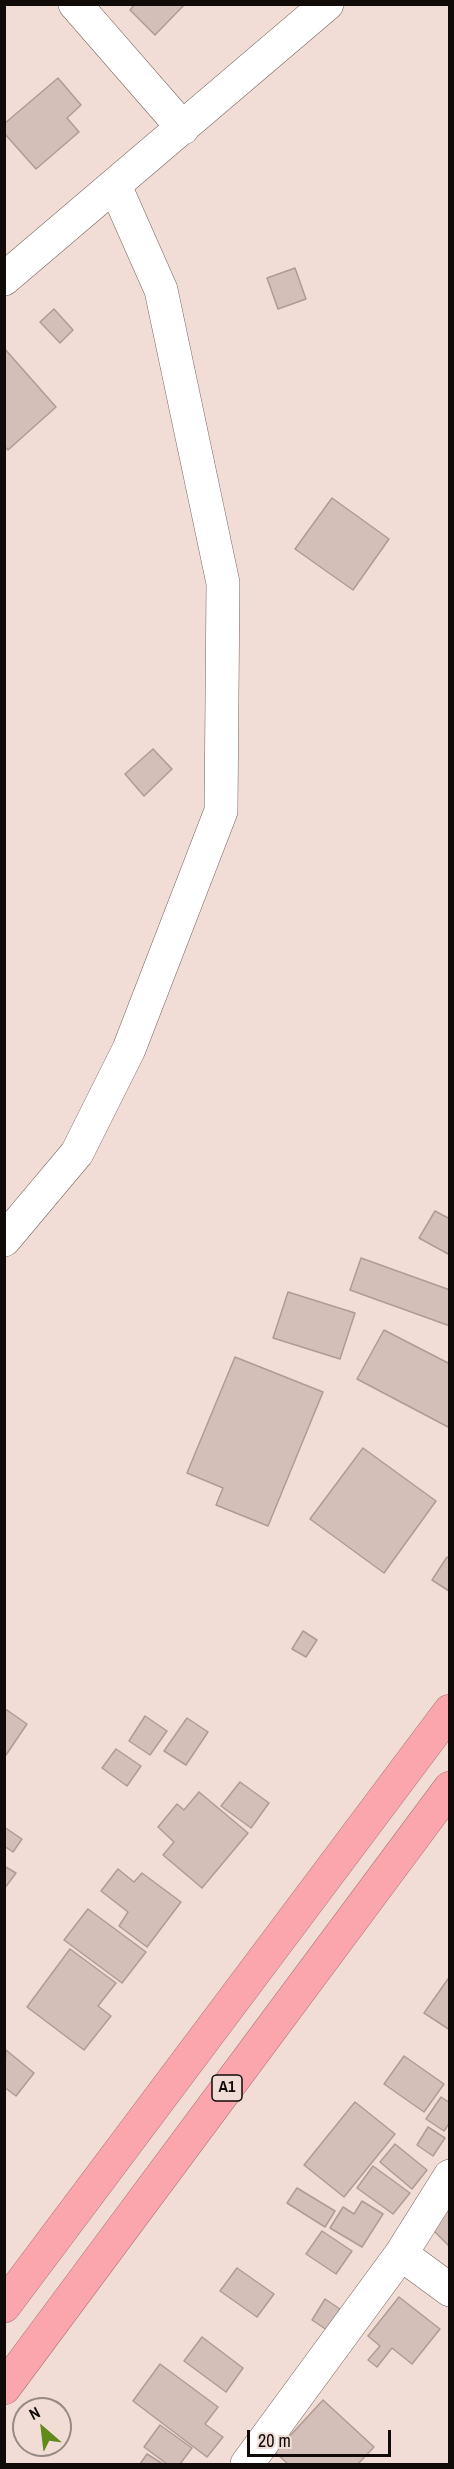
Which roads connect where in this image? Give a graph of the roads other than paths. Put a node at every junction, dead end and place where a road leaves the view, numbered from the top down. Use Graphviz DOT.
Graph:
graph roads {
  1 [pos="75,4"];
  2 [pos="327,4"];
  3 [pos="183,128"];
  4 [pos="115,186"];
  5 [pos="4,279"];
  6 [pos="4,1240"];
  7 [pos="450,1711"];
  8 [pos="450,1788"];
  9 [pos="450,2176"];
  10 [pos="401,2254"];
  11 [pos="450,2290"];
  12 [pos="4,2306"];
  13 [pos="4,2388"];
  14 [pos="247,2464"];
  1 -- 3 [label="street"];
  2 -- 3 [label="street"];
  3 -- 4 [label="street"];
  4 -- 5 [label="street"];
  4 -- 6 [label="street"];
  7 -- 12 [label="highway"];
  8 -- 13 [label="highway, A1"];
  9 -- 10 [label="street"];
  10 -- 11 [label="street"];
  10 -- 14 [label="street"];
}
